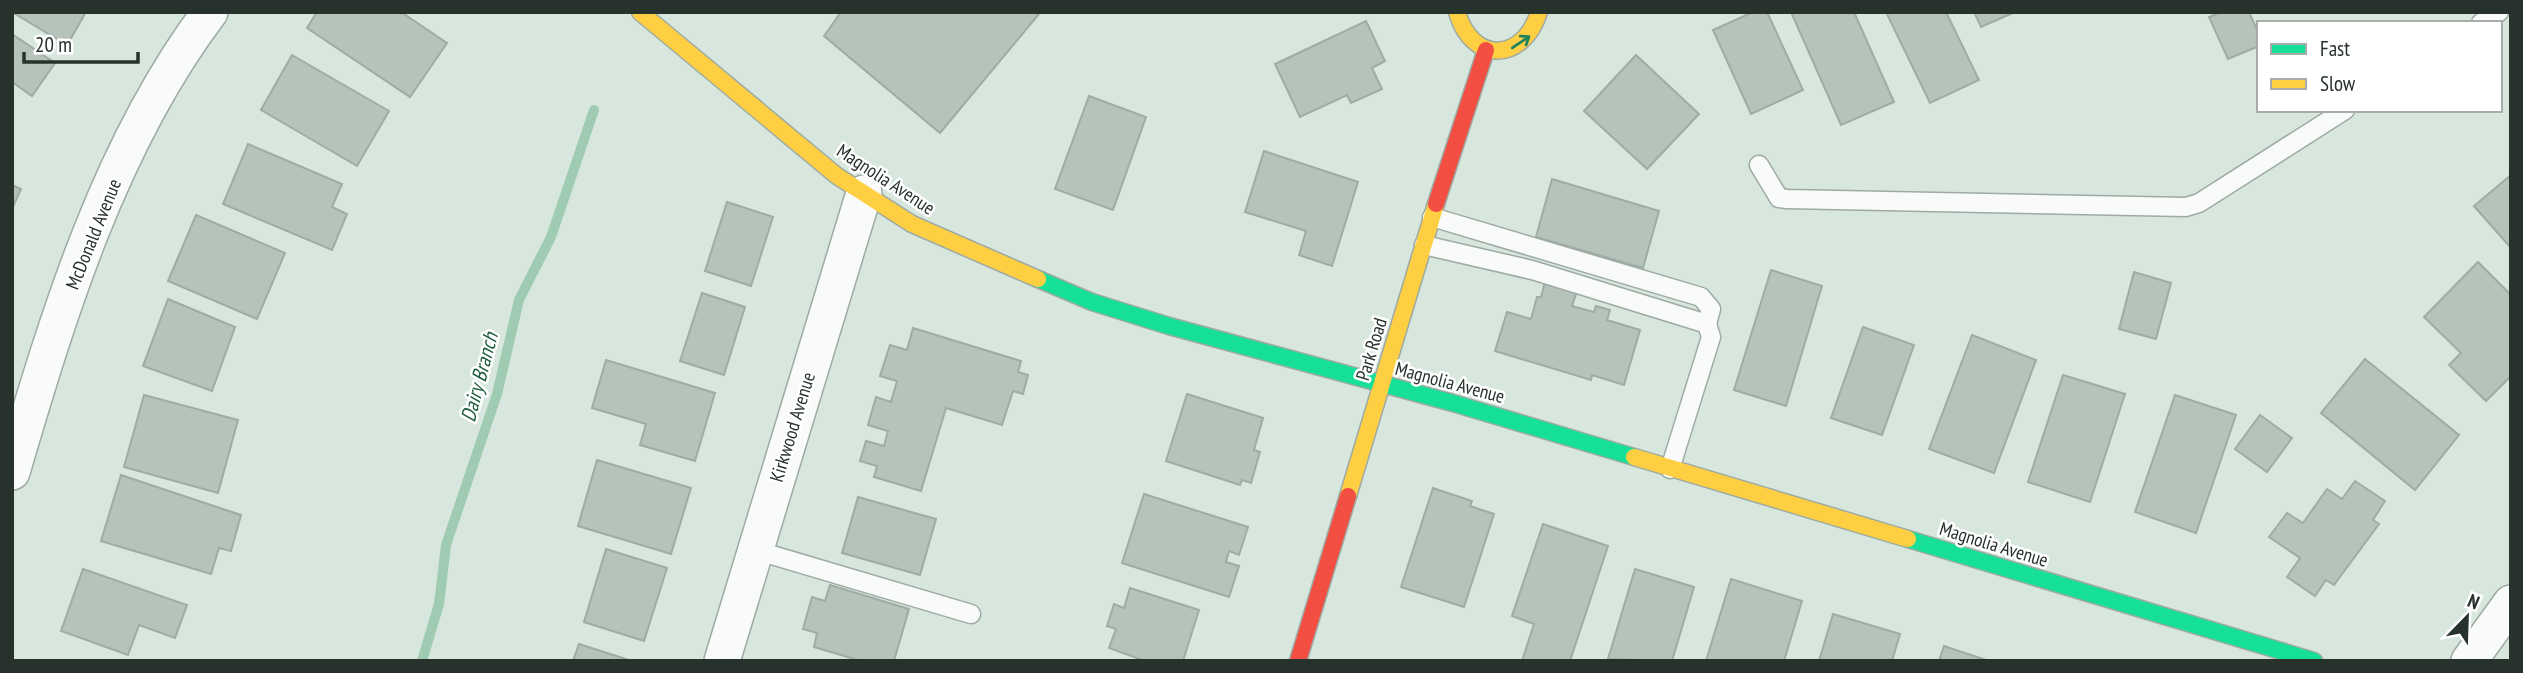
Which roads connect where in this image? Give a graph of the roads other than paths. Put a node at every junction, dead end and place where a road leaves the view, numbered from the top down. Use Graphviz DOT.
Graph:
graph roads {
  1 [pos="210,12"];
  2 [pos="640,12"];
  3 [pos="1457,12"];
  4 [pos="1539,12"];
  5 [pos="1486,50"];
  6 [pos="2342,112"];
  7 [pos="1759,165"];
  8 [pos="863,193"];
  9 [pos="1432,217"];
  10 [pos="1424,245"];
  11 [pos="1707,324"];
  12 [pos="1381,385"];
  13 [pos="1670,468"];
  14 [pos="12,472"];
  15 [pos="755,550"];
  16 [pos="2511,603"];
  17 [pos="971,614"];
  18 [pos="722,661"];
  19 [pos="1298,661"];
  20 [pos="2314,661"];
  21 [pos="2469,661"];
  1 -- 14 [label="street, McDonald Avenue"];
  2 -- 8 [label="street, Magnolia Avenue"];
  3 -- 5 [label="street"];
  5 -- 4 [label="street, one-way"];
  5 -- 9 [label="street, Park Road"];
  6 -- 7 [label="lane"];
  8 -- 12 [label="street, Magnolia Avenue"];
  8 -- 15 [label="street, Kirkwood Avenue"];
  9 -- 10 [label="street, Park Road"];
  9 -- 11 [label="lane"];
  10 -- 11 [label="lane"];
  10 -- 12 [label="street, Park Road"];
  11 -- 13 [label="lane"];
  12 -- 13 [label="street, Magnolia Avenue"];
  12 -- 19 [label="street, Park Road"];
  13 -- 20 [label="street, Magnolia Avenue"];
  15 -- 17 [label="lane"];
  15 -- 18 [label="street, Kirkwood Avenue"];
  16 -- 21 [label="street"];
}
